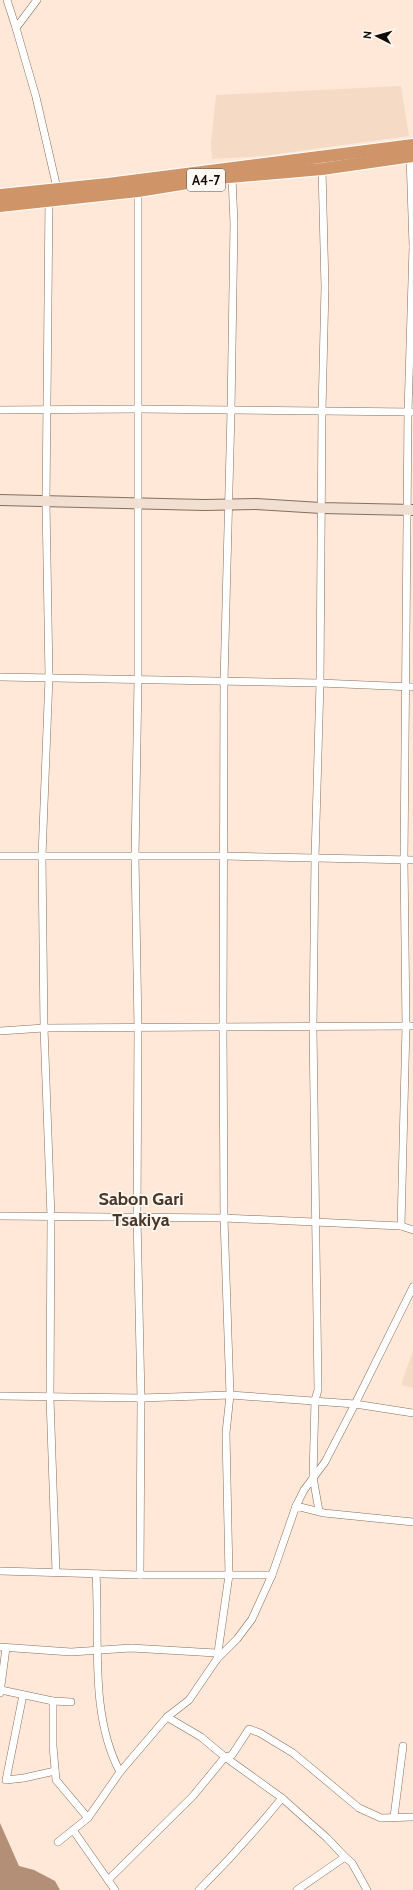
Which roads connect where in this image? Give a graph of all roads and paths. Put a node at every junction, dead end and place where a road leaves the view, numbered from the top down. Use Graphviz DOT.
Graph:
graph roads {
  1 [pos="7,0"];
  2 [pos="37,0"];
  3 [pos="16,28"];
  4 [pos="412,152"];
  5 [pos="322,169"];
  6 [pos="232,178"];
  7 [pos="138,185"];
  8 [pos="57,188"];
  9 [pos="0,195"];
  10 [pos="48,202"];
  11 [pos="0,206"];
  12 [pos="413,246"];
  13 [pos="138,409"];
  14 [pos="0,410"];
  15 [pos="48,410"];
  16 [pos="232,411"];
  17 [pos="322,411"];
  18 [pos="410,412"];
  19 [pos="0,500"];
  20 [pos="46,502"];
  21 [pos="137,502"];
  22 [pos="229,505"];
  23 [pos="321,508"];
  24 [pos="410,510"];
  25 [pos="49,677"];
  26 [pos="0,678"];
  27 [pos="138,680"];
  28 [pos="224,682"];
  29 [pos="320,683"];
  30 [pos="410,687"];
  31 [pos="0,856"];
  32 [pos="42,856"];
  33 [pos="224,856"];
  34 [pos="135,857"];
  35 [pos="314,858"];
  36 [pos="404,860"];
  37 [pos="413,860"];
  38 [pos="409,1026"];
  39 [pos="44,1028"];
  40 [pos="138,1028"];
  41 [pos="223,1028"];
  42 [pos="313,1028"];
  43 [pos="0,1031"];
  44 [pos="0,1216"];
  45 [pos="51,1217"];
  46 [pos="138,1217"];
  47 [pos="224,1218"];
  48 [pos="317,1222"];
  49 [pos="401,1226"];
  50 [pos="413,1230"];
  51 [pos="413,1287"];
  52 [pos="230,1394"];
  53 [pos="0,1396"];
  54 [pos="50,1398"];
  55 [pos="141,1398"];
  56 [pos="315,1400"];
  57 [pos="355,1404"];
  58 [pos="413,1413"];
  59 [pos="314,1478"];
  60 [pos="296,1506"];
  61 [pos="319,1511"];
  62 [pos="413,1522"];
  63 [pos="0,1571"];
  64 [pos="56,1572"];
  65 [pos="96,1574"];
  66 [pos="229,1575"];
  67 [pos="272,1575"];
  68 [pos="140,1576"];
  69 [pos="3,1648"];
  70 [pos="97,1652"];
  71 [pos="216,1656"];
  72 [pos="0,1691"];
  73 [pos="23,1695"];
  74 [pos="53,1701"];
  75 [pos="71,1702"];
  76 [pos="167,1717"];
  77 [pos="403,1746"];
  78 [pos="225,1757"];
  79 [pos="55,1770"];
  80 [pos="120,1772"];
  81 [pos="282,1798"];
  82 [pos="394,1817"];
  83 [pos="413,1817"];
  84 [pos="88,1818"];
  85 [pos="73,1830"];
  86 [pos="58,1842"];
  87 [pos="345,1858"];
  88 [pos="108,1880"];
  89 [pos="115,1890"];
  90 [pos="199,1890"];
  91 [pos="297,1890"];
  92 [pos="367,1890"];
  1 -- 3 [label="street"];
  2 -- 3 [label="street"];
  3 -- 8 [label="street"];
  4 -- 5 [label="highway, A4-7"];
  4 -- 7 [label="highway, A4-7"];
  4 -- 12 [label="street"];
  5 -- 6 [label="highway, A4-7"];
  5 -- 17 [label="street"];
  6 -- 7 [label="highway, A4-7"];
  6 -- 16 [label="street"];
  7 -- 8 [label="highway, A4-7"];
  7 -- 10 [label="highway, A4-7"];
  7 -- 13 [label="street"];
  8 -- 9 [label="highway, A4-7"];
  10 -- 11 [label="highway, A4-7"];
  10 -- 15 [label="street"];
  12 -- 18 [label="street"];
  13 -- 15 [label="street"];
  13 -- 16 [label="street"];
  13 -- 21 [label="street"];
  14 -- 15 [label="street"];
  15 -- 20 [label="street"];
  16 -- 17 [label="street"];
  16 -- 22 [label="street"];
  17 -- 18 [label="street"];
  17 -- 23 [label="street"];
  18 -- 24 [label="street"];
  19 -- 20 [label="main road"];
  20 -- 21 [label="main road"];
  20 -- 25 [label="street"];
  21 -- 22 [label="main road"];
  21 -- 27 [label="street"];
  22 -- 23 [label="main road"];
  22 -- 28 [label="street"];
  23 -- 24 [label="main road"];
  23 -- 29 [label="street"];
  24 -- 30 [label="street"];
  25 -- 26 [label="street"];
  25 -- 27 [label="street"];
  25 -- 32 [label="street"];
  27 -- 28 [label="street"];
  27 -- 34 [label="street"];
  28 -- 29 [label="street"];
  28 -- 33 [label="street"];
  29 -- 30 [label="street"];
  29 -- 35 [label="street"];
  30 -- 36 [label="street"];
  31 -- 32 [label="street"];
  32 -- 34 [label="street"];
  32 -- 39 [label="street"];
  33 -- 34 [label="street"];
  33 -- 35 [label="street"];
  33 -- 41 [label="street"];
  34 -- 40 [label="street"];
  35 -- 36 [label="street"];
  35 -- 42 [label="street"];
  36 -- 37 [label="street"];
  36 -- 38 [label="street"];
  38 -- 42 [label="street"];
  38 -- 49 [label="street"];
  39 -- 40 [label="street"];
  39 -- 43 [label="street"];
  39 -- 45 [label="street"];
  40 -- 41 [label="street"];
  40 -- 46 [label="street"];
  41 -- 42 [label="street"];
  41 -- 47 [label="street"];
  42 -- 48 [label="street"];
  44 -- 45 [label="street"];
  45 -- 46 [label="street"];
  45 -- 54 [label="street"];
  46 -- 47 [label="street"];
  46 -- 55 [label="street"];
  47 -- 48 [label="street"];
  47 -- 52 [label="street"];
  48 -- 49 [label="street"];
  48 -- 56 [label="street"];
  49 -- 50 [label="street"];
  51 -- 57 [label="street"];
  52 -- 55 [label="street"];
  52 -- 56 [label="street"];
  52 -- 66 [label="street"];
  53 -- 54 [label="street"];
  54 -- 55 [label="street"];
  54 -- 64 [label="street"];
  55 -- 68 [label="street"];
  56 -- 57 [label="street"];
  56 -- 59 [label="street"];
  57 -- 58 [label="street"];
  57 -- 59 [label="street"];
  59 -- 60 [label="street"];
  59 -- 61 [label="street"];
  60 -- 61 [label="street"];
  60 -- 67 [label="street"];
  61 -- 62 [label="street"];
  63 -- 64 [label="street"];
  64 -- 65 [label="street"];
  65 -- 68 [label="street"];
  65 -- 70 [label="street"];
  66 -- 67 [label="street"];
  66 -- 68 [label="street"];
  66 -- 71 [label="street"];
  67 -- 71 [label="street"];
  69 -- 70 [label="street"];
  69 -- 72 [label="street"];
  70 -- 71 [label="street"];
  70 -- 80 [label="street"];
  71 -- 76 [label="street"];
  72 -- 73 [label="street"];
  73 -- 74 [label="street"];
  73 -- 79 [label="street"];
  74 -- 75 [label="street"];
  74 -- 79 [label="street"];
  76 -- 78 [label="street"];
  76 -- 80 [label="street"];
  77 -- 82 [label="street"];
  78 -- 81 [label="street"];
  78 -- 82 [label="street"];
  78 -- 88 [label="street"];
  79 -- 84 [label="street"];
  80 -- 84 [label="street"];
  81 -- 87 [label="street"];
  81 -- 90 [label="street"];
  82 -- 83 [label="street"];
  84 -- 85 [label="street"];
  85 -- 86 [label="street"];
  85 -- 88 [label="street"];
  87 -- 91 [label="street"];
  87 -- 92 [label="street"];
  88 -- 89 [label="street"];
}
